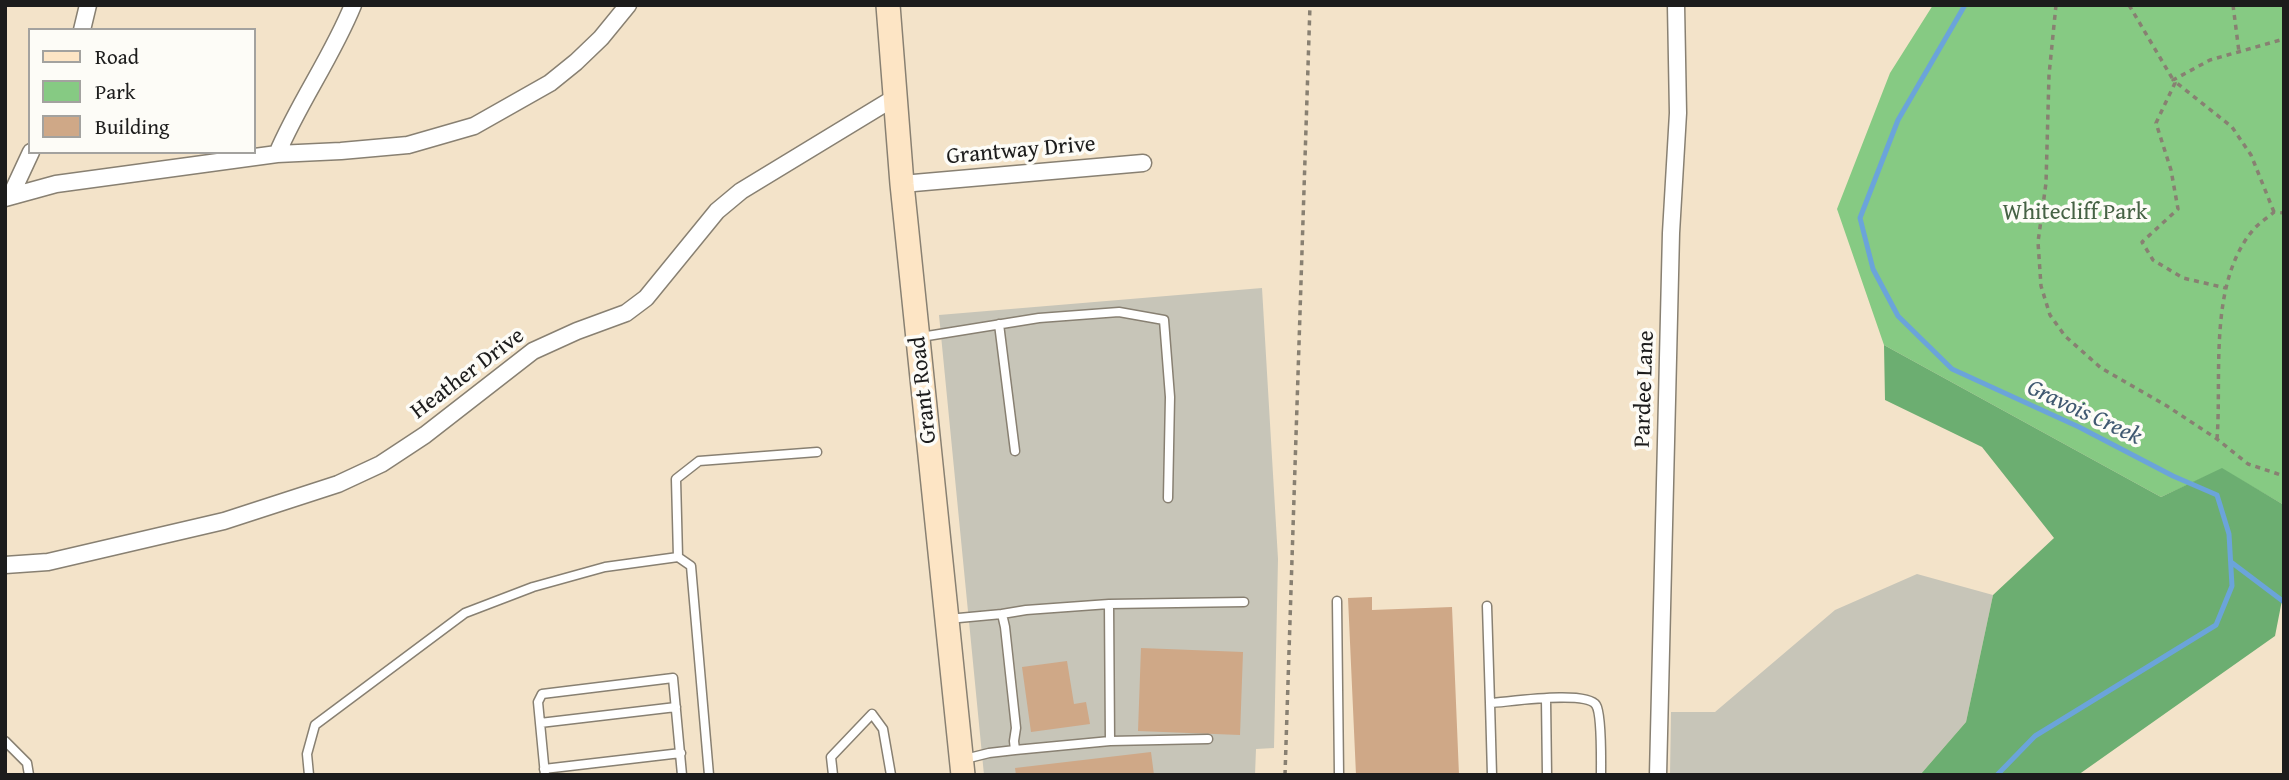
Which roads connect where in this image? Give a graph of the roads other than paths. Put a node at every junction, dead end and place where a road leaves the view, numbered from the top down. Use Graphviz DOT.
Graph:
graph roads {
  1 [pos="88,5"];
  2 [pos="353,5"];
  3 [pos="628,5"];
  4 [pos="888,5"];
  5 [pos="1676,5"];
  6 [pos="82,28"];
  7 [pos="894,98"];
  8 [pos="30,154"];
  9 [pos="277,154"];
  10 [pos="1143,163"];
  11 [pos="902,184"];
  12 [pos="8,197"];
  13 [pos="999,324"];
  14 [pos="918,338"];
  15 [pos="1015,451"];
  16 [pos="817,452"];
  17 [pos="1168,498"];
  18 [pos="678,557"];
  19 [pos="5,565"];
  20 [pos="1336,601"];
  21 [pos="1244,602"];
  22 [pos="1109,604"];
  23 [pos="1487,606"];
  24 [pos="1002,614"];
  25 [pos="947,619"];
  26 [pos="1546,699"];
  27 [pos="1490,703"];
  28 [pos="676,707"];
  29 [pos="540,723"];
  30 [pos="1208,739"];
  31 [pos="5,741"];
  32 [pos="1110,741"];
  33 [pos="1015,750"];
  34 [pos="681,753"];
  35 [pos="963,767"];
  36 [pos="545,772"];
  37 [pos="29,775"];
  38 [pos="309,775"];
  39 [pos="682,775"];
  40 [pos="709,775"];
  41 [pos="833,775"];
  42 [pos="891,775"];
  43 [pos="1339,775"];
  44 [pos="1492,775"];
  45 [pos="1547,775"];
  46 [pos="1601,775"];
  47 [pos="1658,775"];
  1 -- 6 [label="street"];
  2 -- 9 [label="street"];
  3 -- 9 [label="street"];
  4 -- 7 [label="street, Grant Road"];
  5 -- 47 [label="street, Pardee Lane"];
  7 -- 11 [label="street, Grant Road"];
  7 -- 19 [label="street, Heather Drive"];
  8 -- 12 [label="street"];
  9 -- 12 [label="street"];
  10 -- 11 [label="street, Grantway Drive"];
  11 -- 14 [label="street, Grant Road"];
  13 -- 14 [label="lane"];
  13 -- 15 [label="lane"];
  13 -- 17 [label="lane"];
  14 -- 25 [label="street, Grant Road"];
  16 -- 18 [label="lane"];
  18 -- 38 [label="lane"];
  18 -- 40 [label="lane"];
  20 -- 43 [label="lane"];
  21 -- 22 [label="lane"];
  22 -- 24 [label="lane"];
  22 -- 32 [label="lane"];
  23 -- 27 [label="lane"];
  24 -- 25 [label="lane"];
  24 -- 33 [label="lane"];
  25 -- 35 [label="street, Grant Road"];
  26 -- 27 [label="lane"];
  26 -- 45 [label="lane"];
  26 -- 46 [label="lane"];
  27 -- 44 [label="lane"];
  28 -- 29 [label="lane"];
  28 -- 29 [label="lane"];
  28 -- 34 [label="lane"];
  29 -- 36 [label="lane"];
  30 -- 32 [label="lane"];
  31 -- 37 [label="lane"];
  32 -- 33 [label="lane"];
  33 -- 35 [label="lane"];
  34 -- 36 [label="lane"];
  34 -- 39 [label="lane"];
  41 -- 42 [label="lane"];
}
